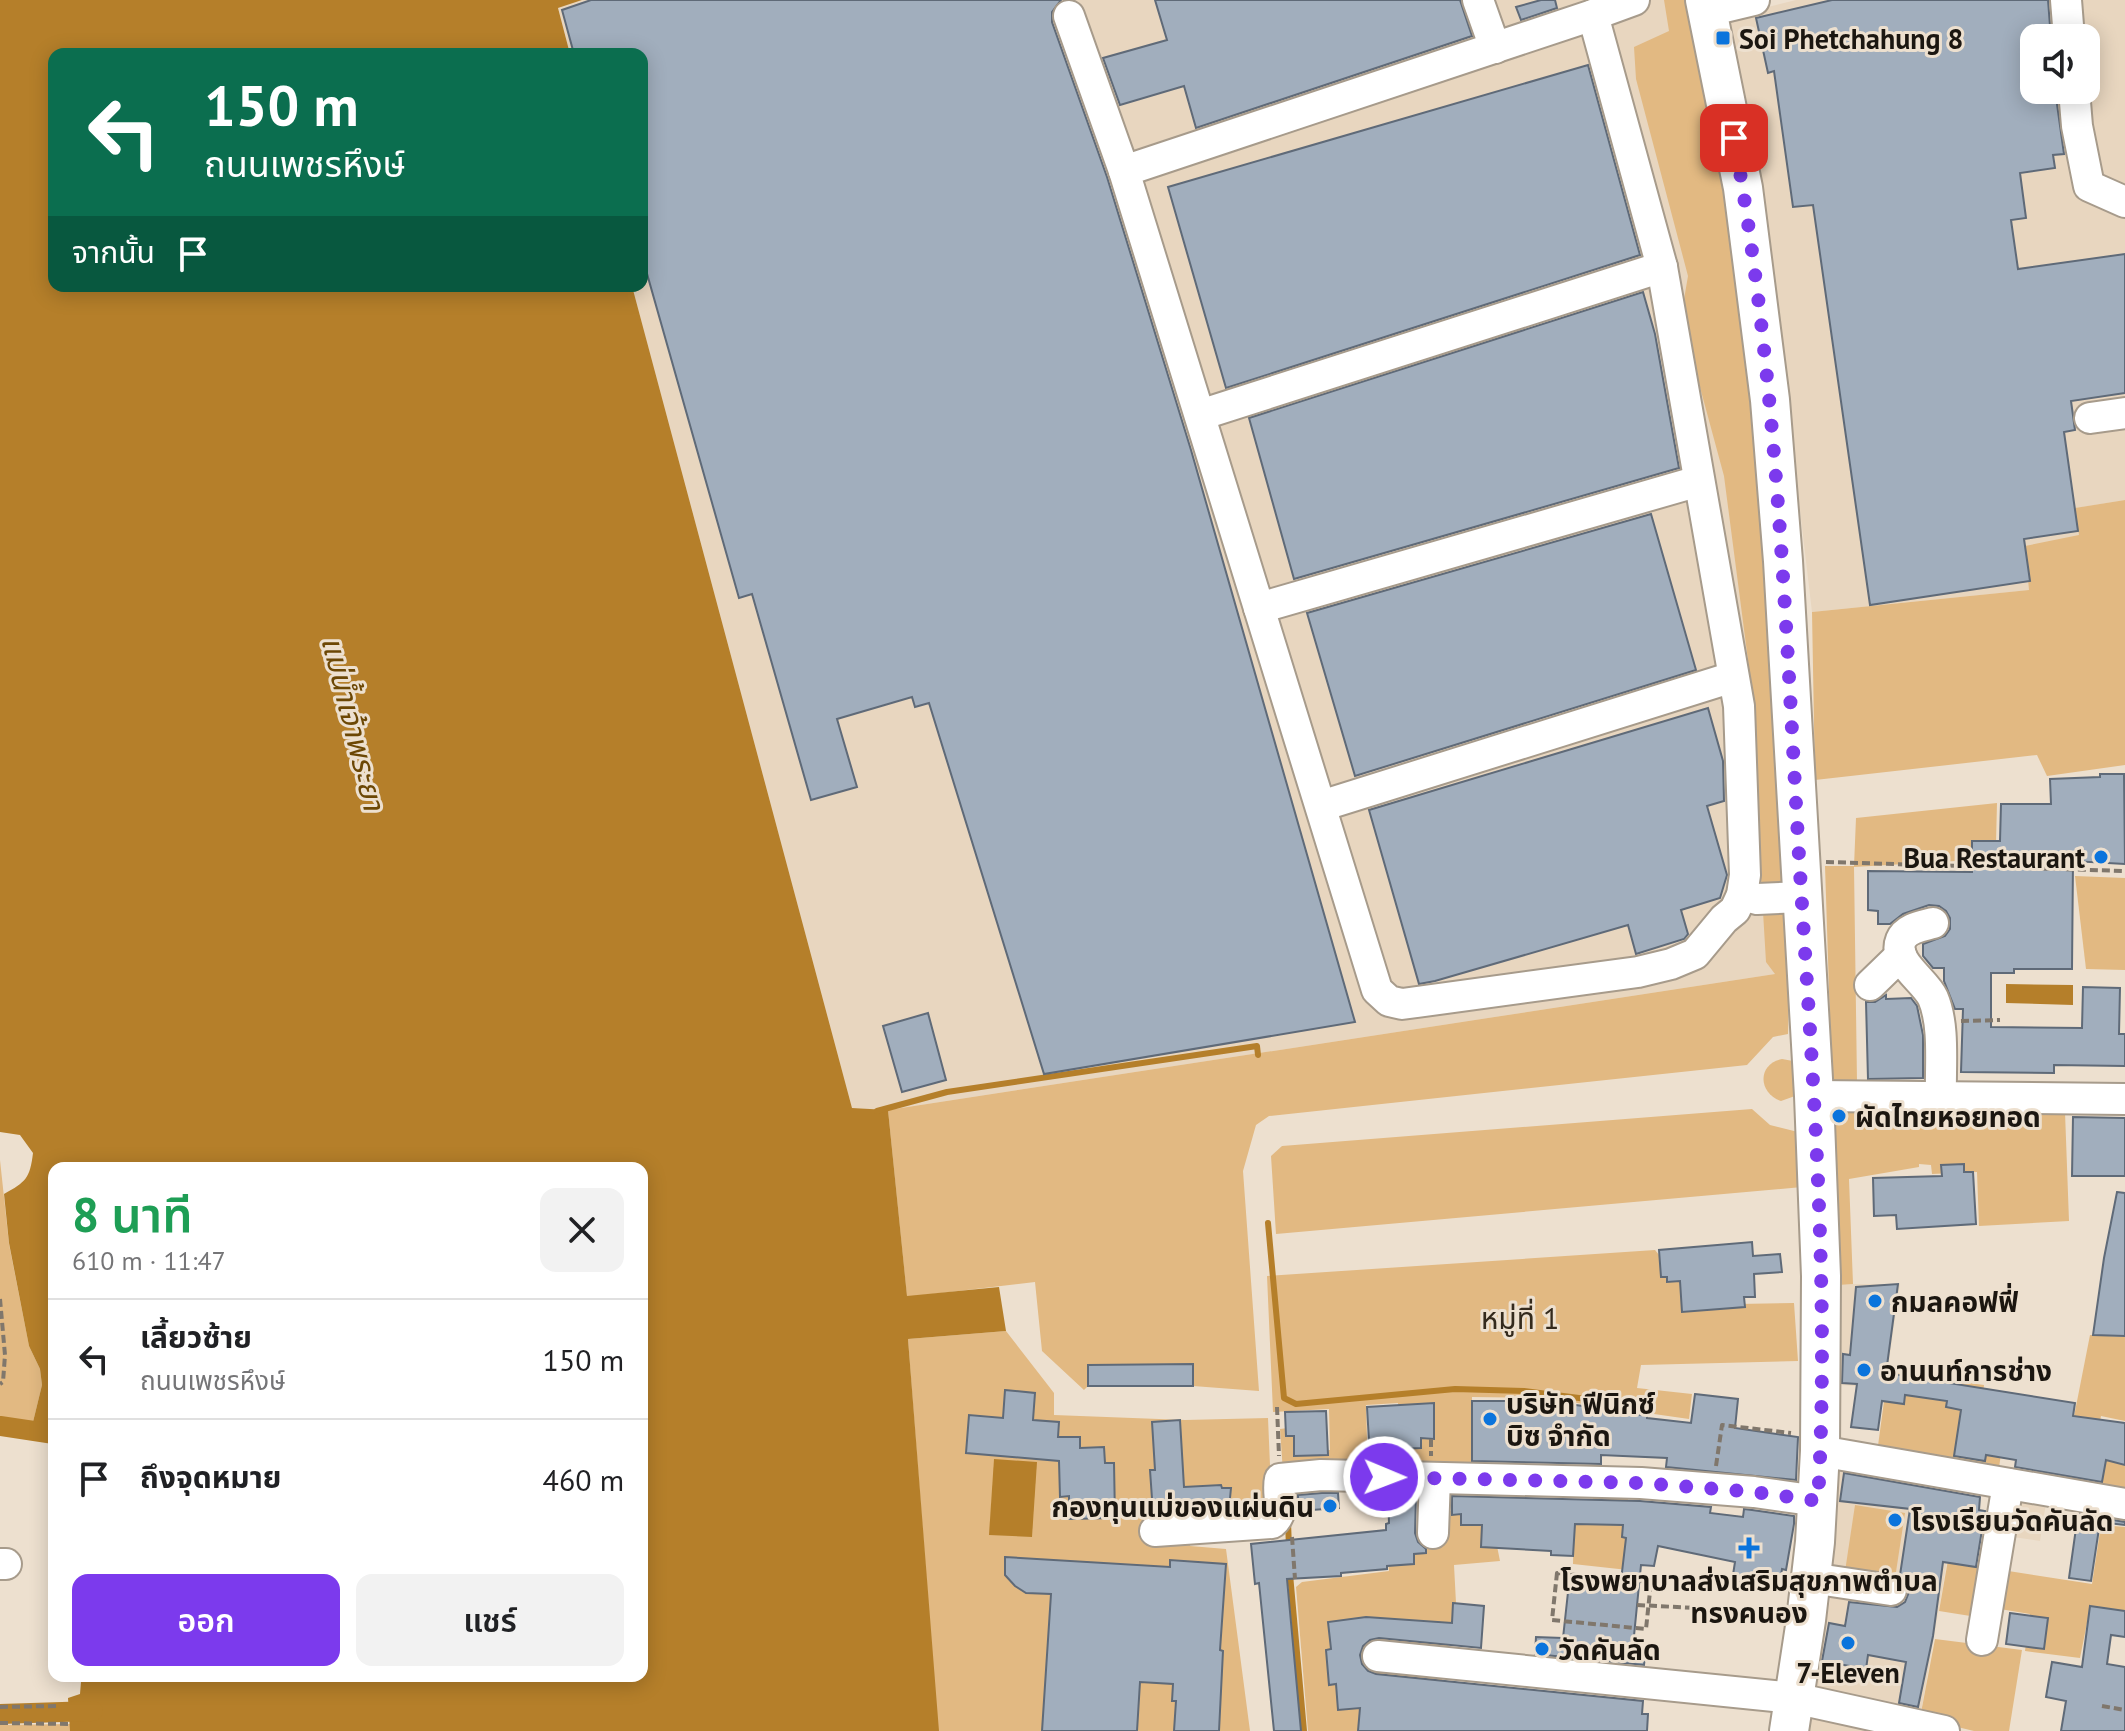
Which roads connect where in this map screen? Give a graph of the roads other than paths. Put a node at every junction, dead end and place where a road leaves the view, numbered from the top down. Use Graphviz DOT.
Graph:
graph roads {
  1 [pos="1478,0"];
  2 [pos="1634,0"];
  3 [pos="1754,0"];
  4 [pos="2066,0"];
  5 [pos="1706,5"];
  6 [pos="1593,15"];
  7 [pos="1069,16"];
  8 [pos="2068,24"];
  9 [pos="1495,48"];
  10 [pos="2075,104"];
  11 [pos="1124,171"];
  12 [pos="2125,202"];
  13 [pos="1662,267"];
  14 [pos="2125,413"];
  15 [pos="1200,415"];
  16 [pos="2090,418"];
  17 [pos="1699,481"];
  18 [pos="1259,608"];
  19 [pos="1733,677"];
  20 [pos="1321,806"];
  21 [pos="1742,895"];
  22 [pos="1802,897"];
  23 [pos="1933,923"];
  24 [pos="1901,955"];
  25 [pos="1870,985"];
  26 [pos="1814,1096"];
  27 [pos="1941,1097"];
  28 [pos="2125,1099"];
  29 [pos="1809,1442"];
  30 [pos="1435,1478"];
  31 [pos="2008,1484"];
  32 [pos="1818,1501"];
  33 [pos="2125,1504"];
  34 [pos="1155,1531"];
  35 [pos="1433,1533"];
  36 [pos="1811,1578"];
  37 [pos="1891,1590"];
  38 [pos="1982,1640"];
  39 [pos="1378,1656"];
  40 [pos="1792,1714"];
  41 [pos="1934,1730"];
  1 -- 9 [label="street"];
  2 -- 6 [label="street"];
  3 -- 5 [label="street"];
  4 -- 8 [label="street"];
  5 -- 22 [label="main road"];
  6 -- 9 [label="street"];
  6 -- 13 [label="street"];
  7 -- 11 [label="street"];
  9 -- 11 [label="street"];
  10 -- 12 [label="street"];
  11 -- 15 [label="street"];
  13 -- 15 [label="street"];
  13 -- 17 [label="street"];
  14 -- 16 [label="street"];
  15 -- 18 [label="street"];
  17 -- 18 [label="street"];
  17 -- 19 [label="street"];
  18 -- 20 [label="street"];
  19 -- 20 [label="street"];
  19 -- 21 [label="street"];
  20 -- 21 [label="street"];
  21 -- 22 [label="street"];
  22 -- 26 [label="main road"];
  23 -- 24 [label="street"];
  24 -- 25 [label="street"];
  24 -- 27 [label="street"];
  26 -- 27 [label="street"];
  26 -- 29 [label="main road"];
  27 -- 28 [label="street"];
  29 -- 31 [label="street"];
  29 -- 32 [label="main road"];
  30 -- 32 [label="street"];
  30 -- 34 [label="street"];
  30 -- 35 [label="street"];
  31 -- 33 [label="street"];
  31 -- 38 [label="street"];
  32 -- 36 [label="main road"];
  36 -- 37 [label="street"];
  36 -- 40 [label="main road"];
  39 -- 40 [label="street"];
  40 -- 41 [label="street"];
}
